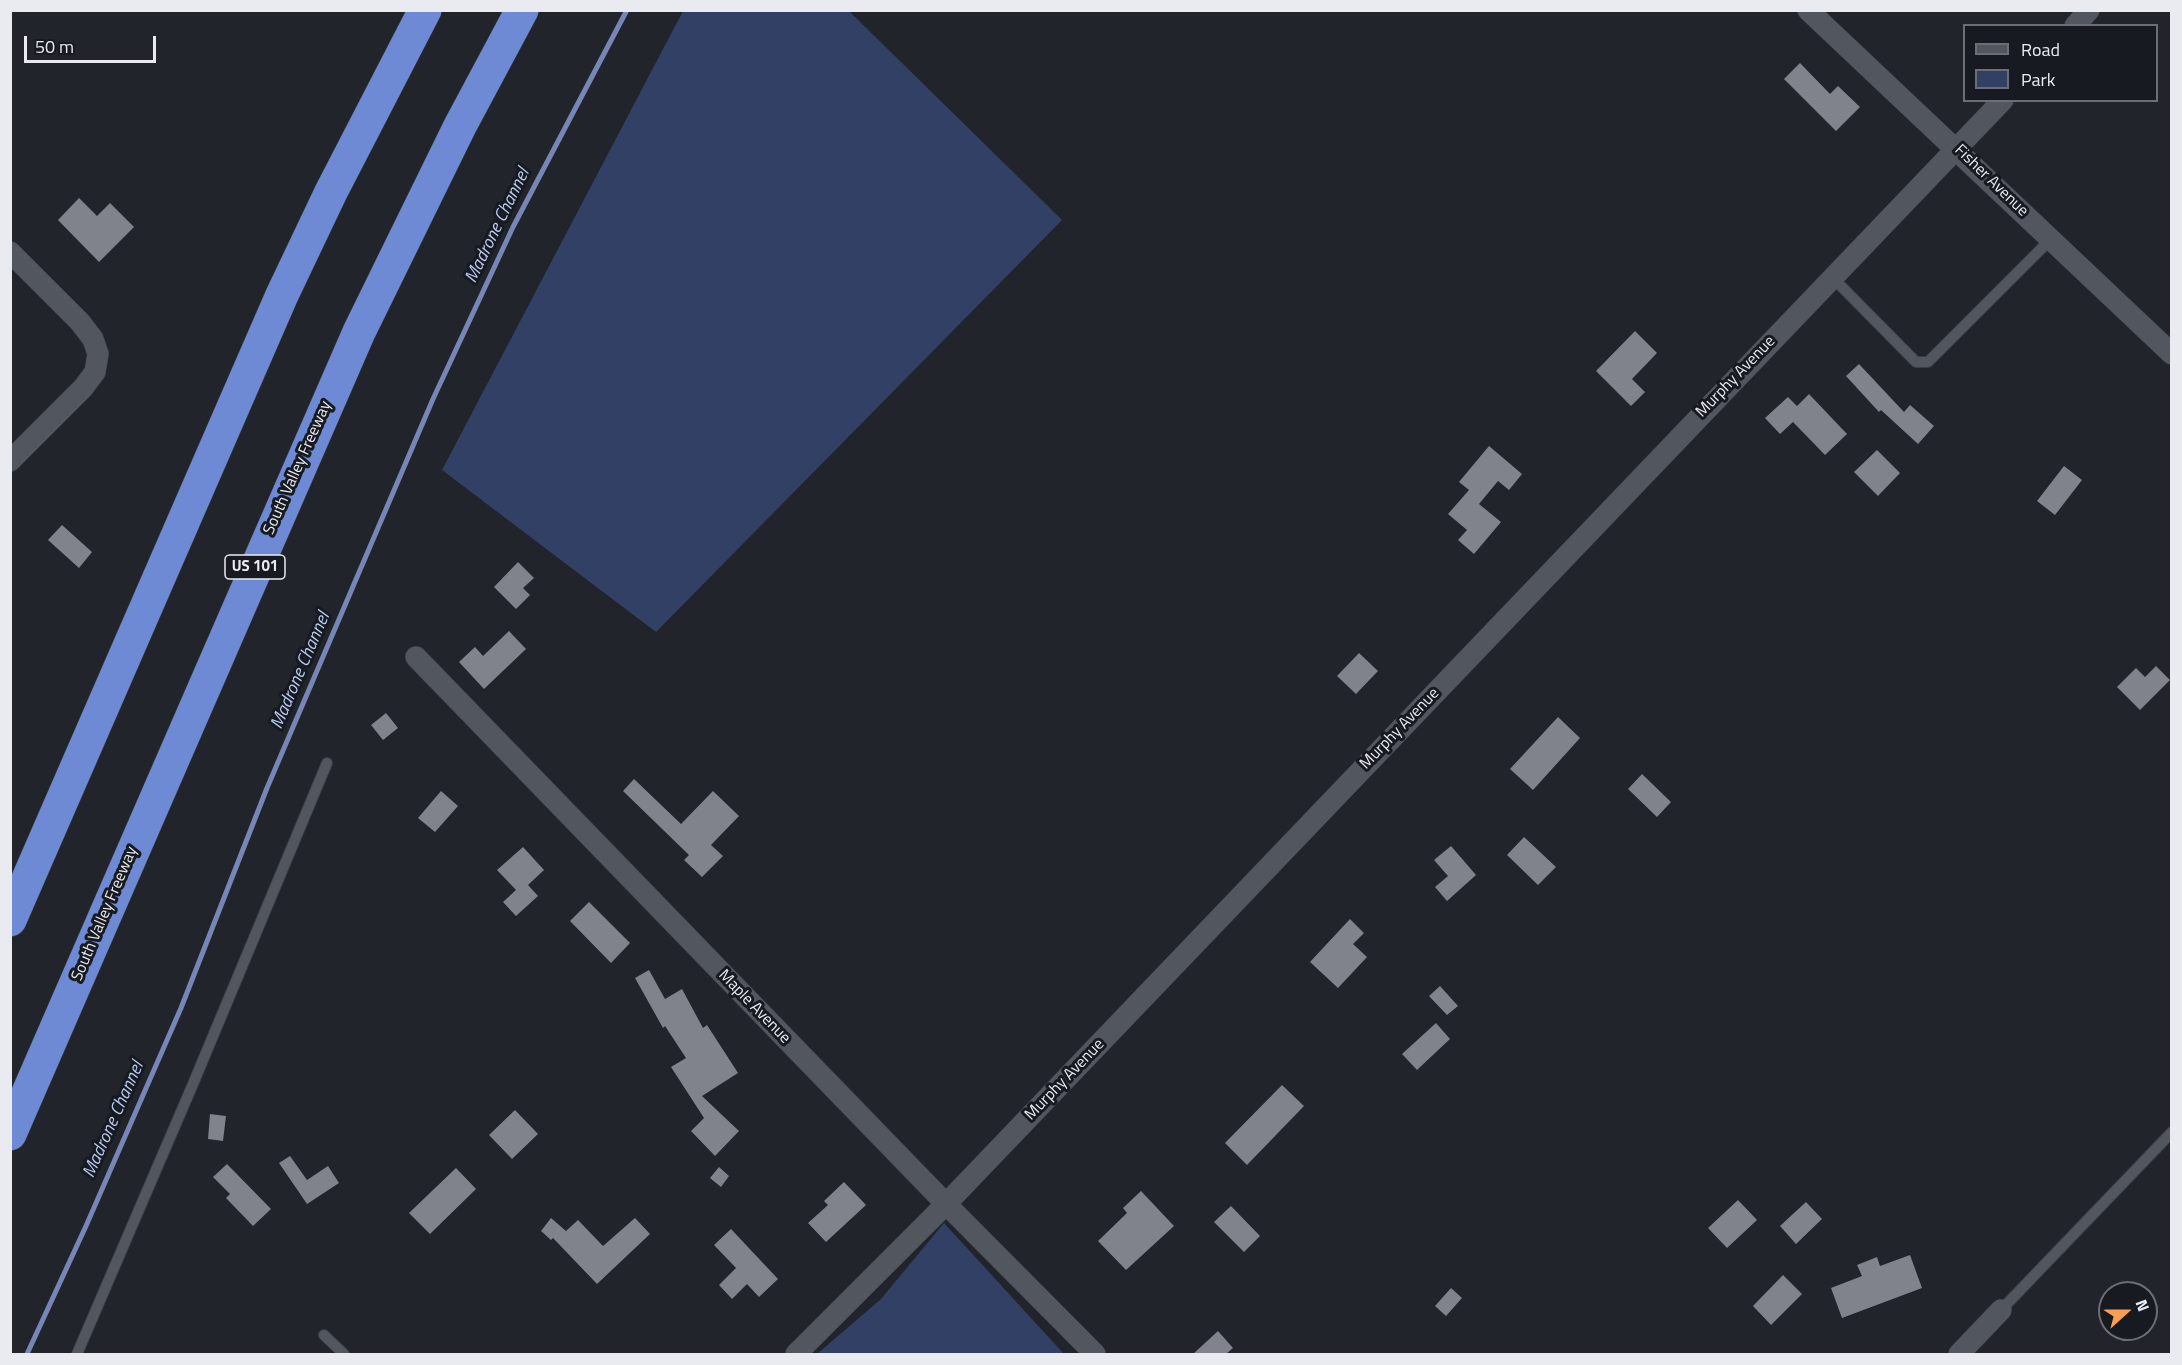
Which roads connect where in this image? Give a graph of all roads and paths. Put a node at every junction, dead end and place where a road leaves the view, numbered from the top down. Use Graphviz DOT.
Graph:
graph roads {
  1 [pos="425,10"];
  2 [pos="522,10"];
  3 [pos="1808,10"];
  4 [pos="2089,10"];
  5 [pos="2077,24"];
  6 [pos="2000,102"];
  7 [pos="1956,149"];
  8 [pos="2051,239"];
  9 [pos="10,252"];
  10 [pos="1832,277"];
  11 [pos="2172,354"];
  12 [pos="10,461"];
  13 [pos="416,657"];
  14 [pos="327,763"];
  15 [pos="10,920"];
  16 [pos="2172,1132"];
  17 [pos="10,1134"];
  18 [pos="946,1204"];
  19 [pos="2001,1310"];
  20 [pos="324,1335"];
  21 [pos="76,1354"];
  22 [pos="344,1354"];
  23 [pos="796,1354"];
  24 [pos="1095,1354"];
  25 [pos="1959,1354"];
  1 -- 15 [label="highway"];
  2 -- 17 [label="highway, South Valley Freeway / US 101"];
  3 -- 7 [label="street, Fisher Avenue"];
  4 -- 5 [label="street"];
  6 -- 7 [label="street, Murphy Avenue"];
  7 -- 8 [label="street, Fisher Avenue"];
  7 -- 10 [label="street, Murphy Avenue"];
  8 -- 10 [label="lane"];
  8 -- 11 [label="street, Fisher Avenue"];
  9 -- 12 [label="street"];
  10 -- 18 [label="street, Murphy Avenue"];
  13 -- 18 [label="street, Maple Avenue"];
  14 -- 21 [label="lane"];
  16 -- 19 [label="lane"];
  18 -- 23 [label="street, Murphy Avenue"];
  18 -- 24 [label="street, Maple Avenue"];
  19 -- 25 [label="street"];
  20 -- 22 [label="lane"];
}
